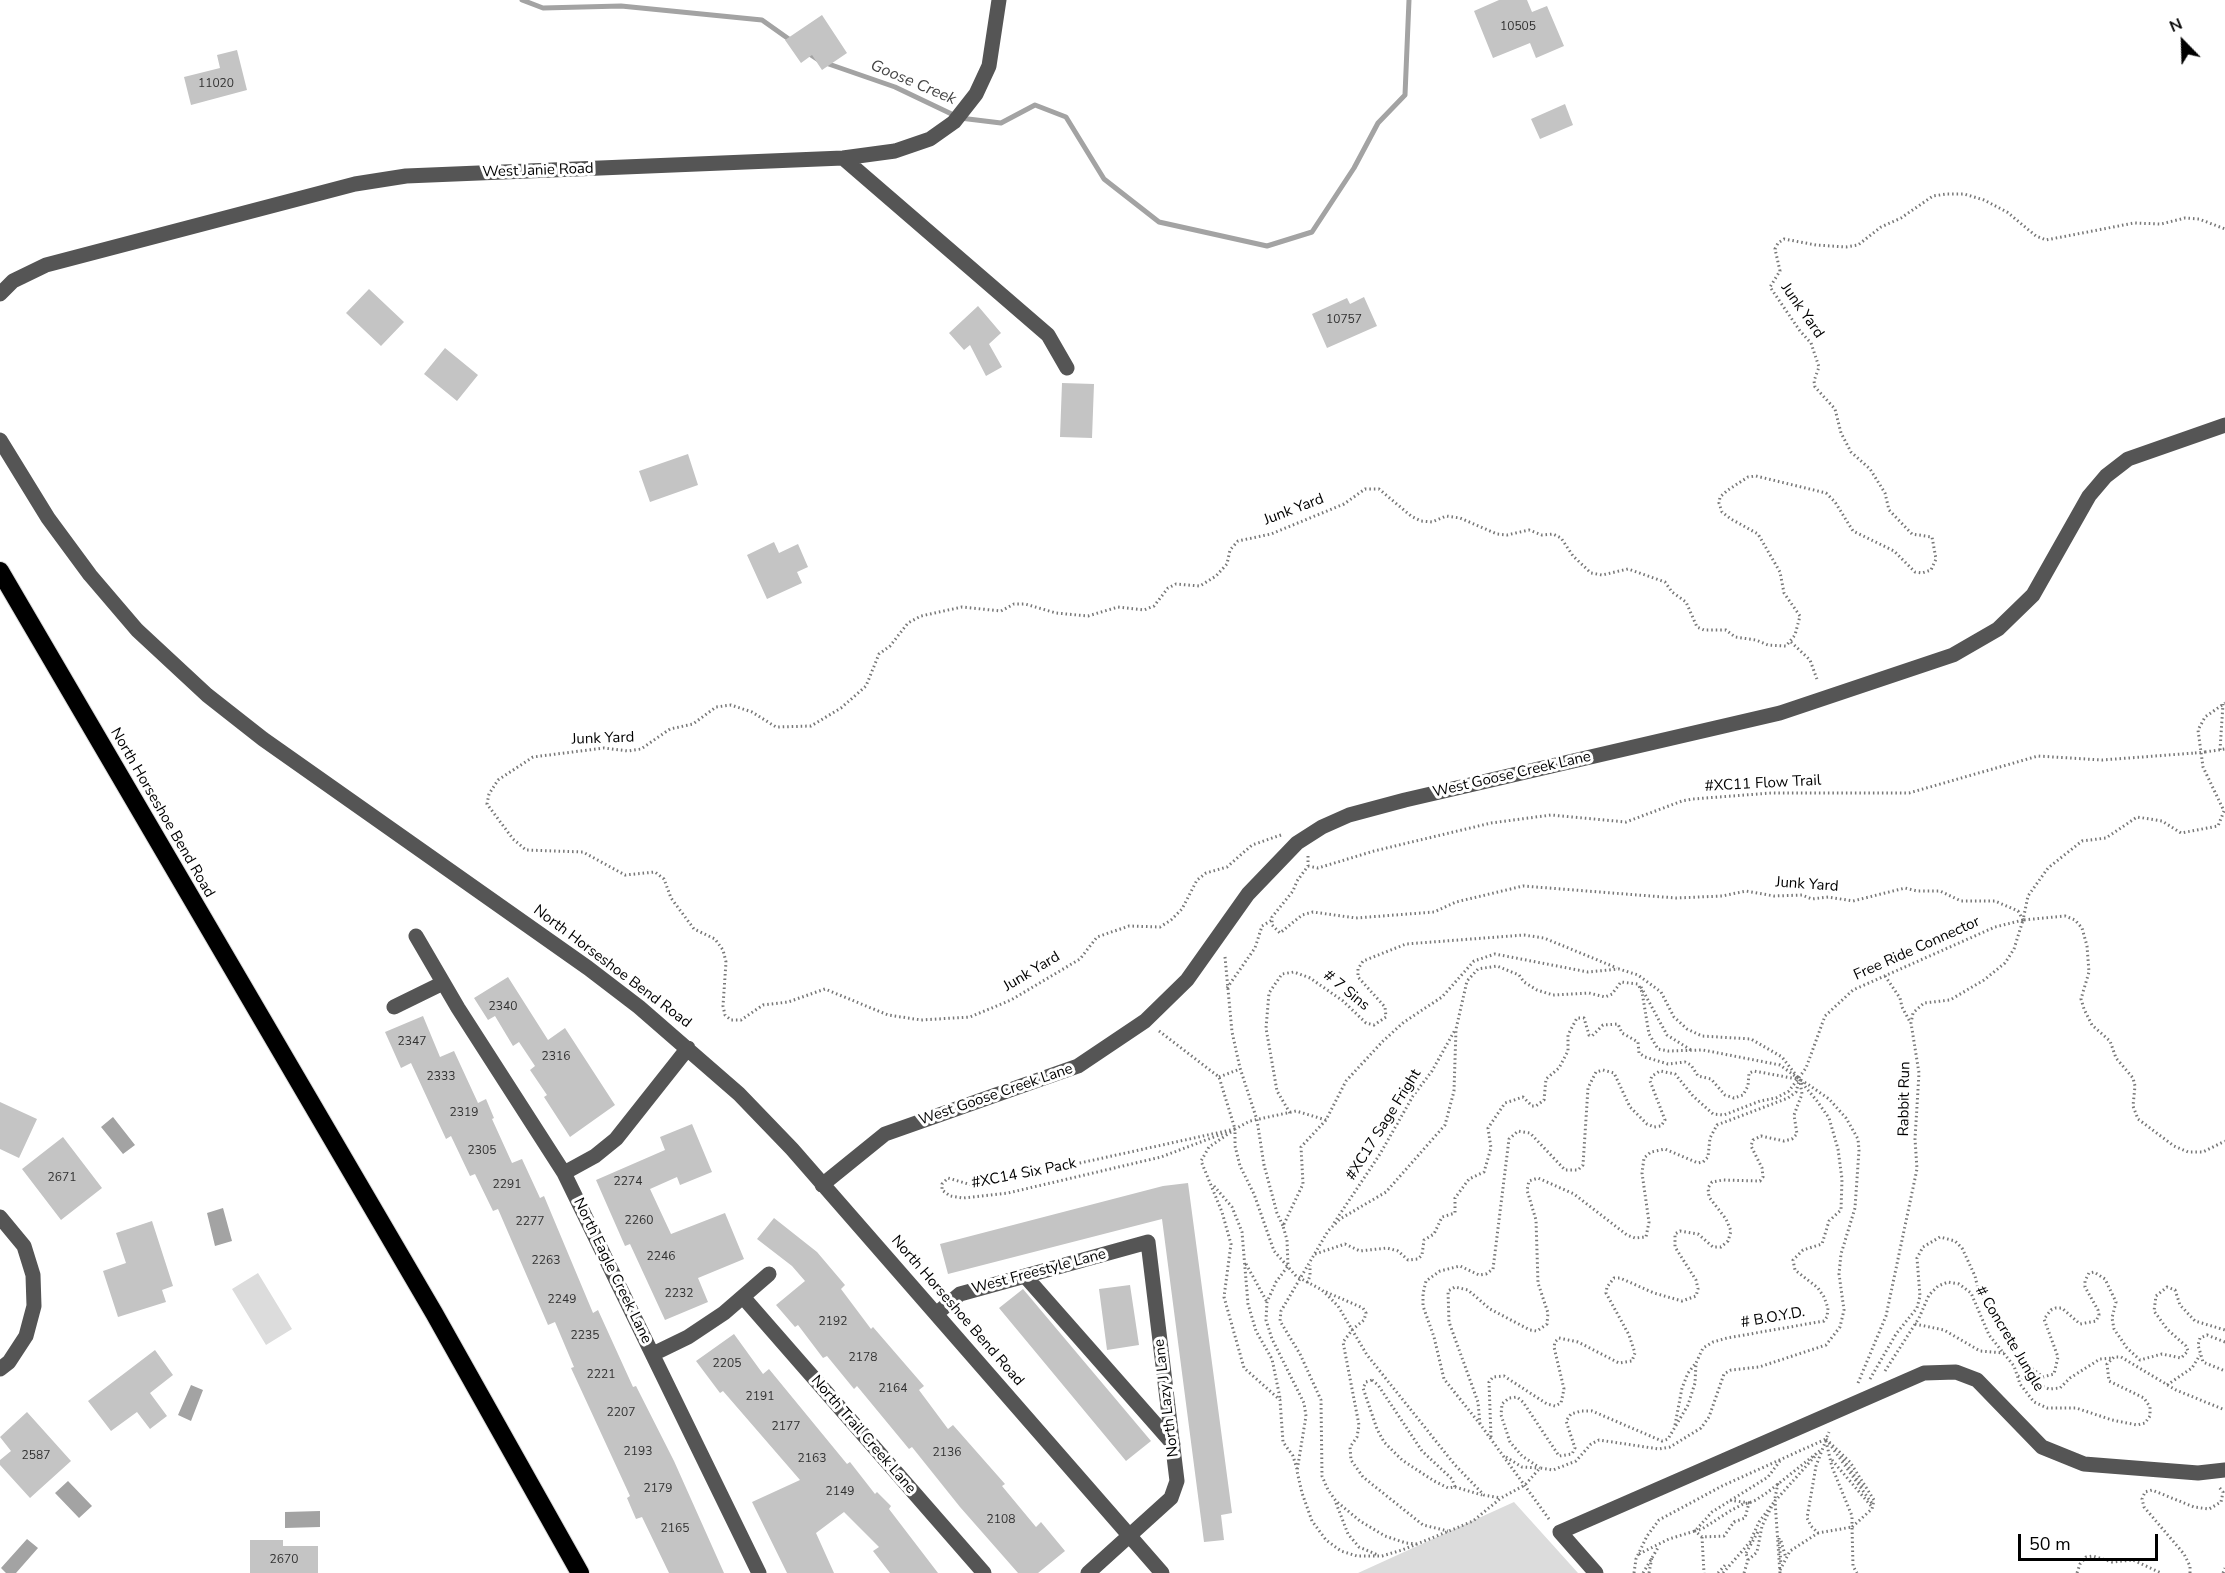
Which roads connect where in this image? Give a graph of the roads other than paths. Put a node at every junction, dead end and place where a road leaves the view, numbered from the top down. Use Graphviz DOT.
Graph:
graph roads {
  1 [pos="999,0"];
  2 [pos="843,158"];
  3 [pos="0,294"];
  4 [pos="1067,368"];
  5 [pos="2225,425"];
  6 [pos="0,440"];
  7 [pos="0,571"];
  8 [pos="416,936"];
  9 [pos="443,983"];
  10 [pos="394,1006"];
  11 [pos="688,1048"];
  12 [pos="564,1173"];
  13 [pos="822,1185"];
  14 [pos="0,1217"];
  15 [pos="1148,1242"];
  16 [pos="770,1274"];
  17 [pos="1025,1276"];
  18 [pos="743,1298"];
  19 [pos="936,1314"];
  20 [pos="653,1354"];
  21 [pos="0,1369"];
  22 [pos="1173,1444"];
  23 [pos="2220,1470"];
  24 [pos="1130,1537"];
  25 [pos="580,1573"];
  26 [pos="759,1573"];
  27 [pos="984,1573"];
  28 [pos="1088,1573"];
  29 [pos="1162,1573"];
  30 [pos="1596,1573"];
  1 -- 2 [label="street, West Janie Road"];
  2 -- 3 [label="street, West Janie Road"];
  2 -- 4 [label="street"];
  5 -- 13 [label="street, West Goose Creek Lane"];
  6 -- 11 [label="street, North Horseshoe Bend Road"];
  7 -- 25 [label="highway, North Horseshoe Bend Road"];
  8 -- 9 [label="street, North Eagle Creek Lane"];
  9 -- 10 [label="street"];
  9 -- 12 [label="street, North Eagle Creek Lane"];
  11 -- 12 [label="street"];
  11 -- 13 [label="street, North Horseshoe Bend Road"];
  12 -- 20 [label="street, North Eagle Creek Lane"];
  13 -- 19 [label="street, North Horseshoe Bend Road"];
  14 -- 21 [label="street"];
  15 -- 17 [label="street, West Freestyle Lane"];
  15 -- 22 [label="street, North Lazy J Lane"];
  16 -- 18 [label="street"];
  17 -- 19 [label="street, West Freestyle Lane"];
  17 -- 22 [label="street"];
  18 -- 20 [label="street"];
  18 -- 27 [label="street, North Trail Creek Lane"];
  19 -- 24 [label="street, North Horseshoe Bend Road"];
  20 -- 26 [label="street, North Eagle Creek Lane"];
  22 -- 24 [label="street, North Lazy J Lane"];
  23 -- 30 [label="street"];
  24 -- 28 [label="street, North Lazy J Lane"];
  24 -- 29 [label="street, North Horseshoe Bend Road"];
}
